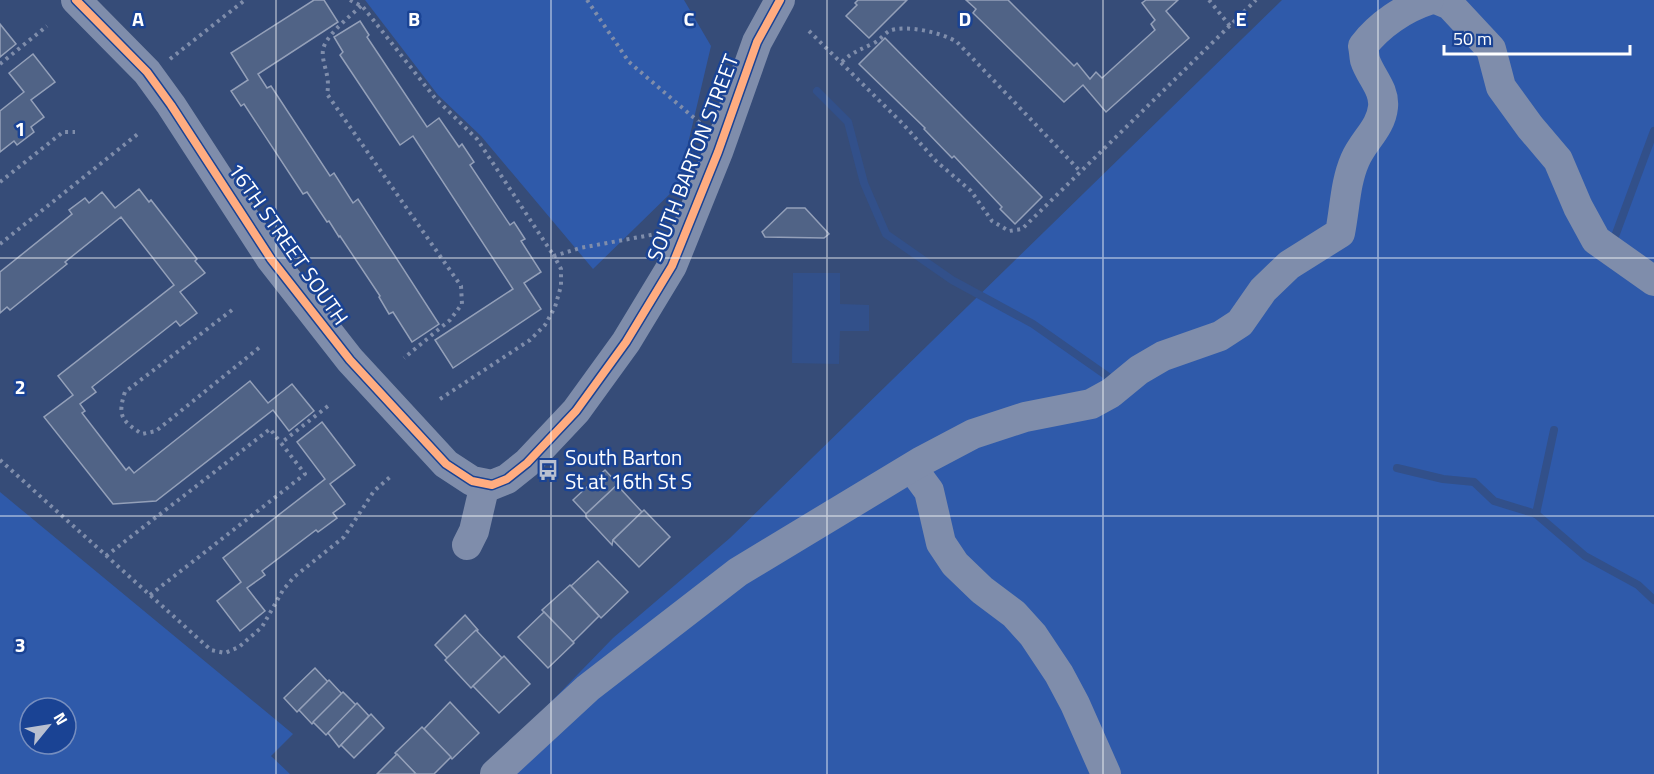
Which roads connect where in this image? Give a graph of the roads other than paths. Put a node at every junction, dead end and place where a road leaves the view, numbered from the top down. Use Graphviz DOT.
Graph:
graph roads {
  1 [pos="76,0"];
  2 [pos="780,0"];
  3 [pos="1429,0"];
  4 [pos="1438,0"];
  5 [pos="1654,281"];
  6 [pos="912,468"];
  7 [pos="489,485"];
  8 [pos="467,545"];
  9 [pos="495,774"];
  10 [pos="1106,774"];
  1 -- 7 [label="street, 16TH STREET SOUTH"];
  2 -- 7 [label="street, SOUTH BARTON STREET"];
  3 -- 6 [label="street"];
  4 -- 5 [label="street"];
  6 -- 9 [label="street"];
  6 -- 10 [label="street"];
  7 -- 8 [label="street"];
}
